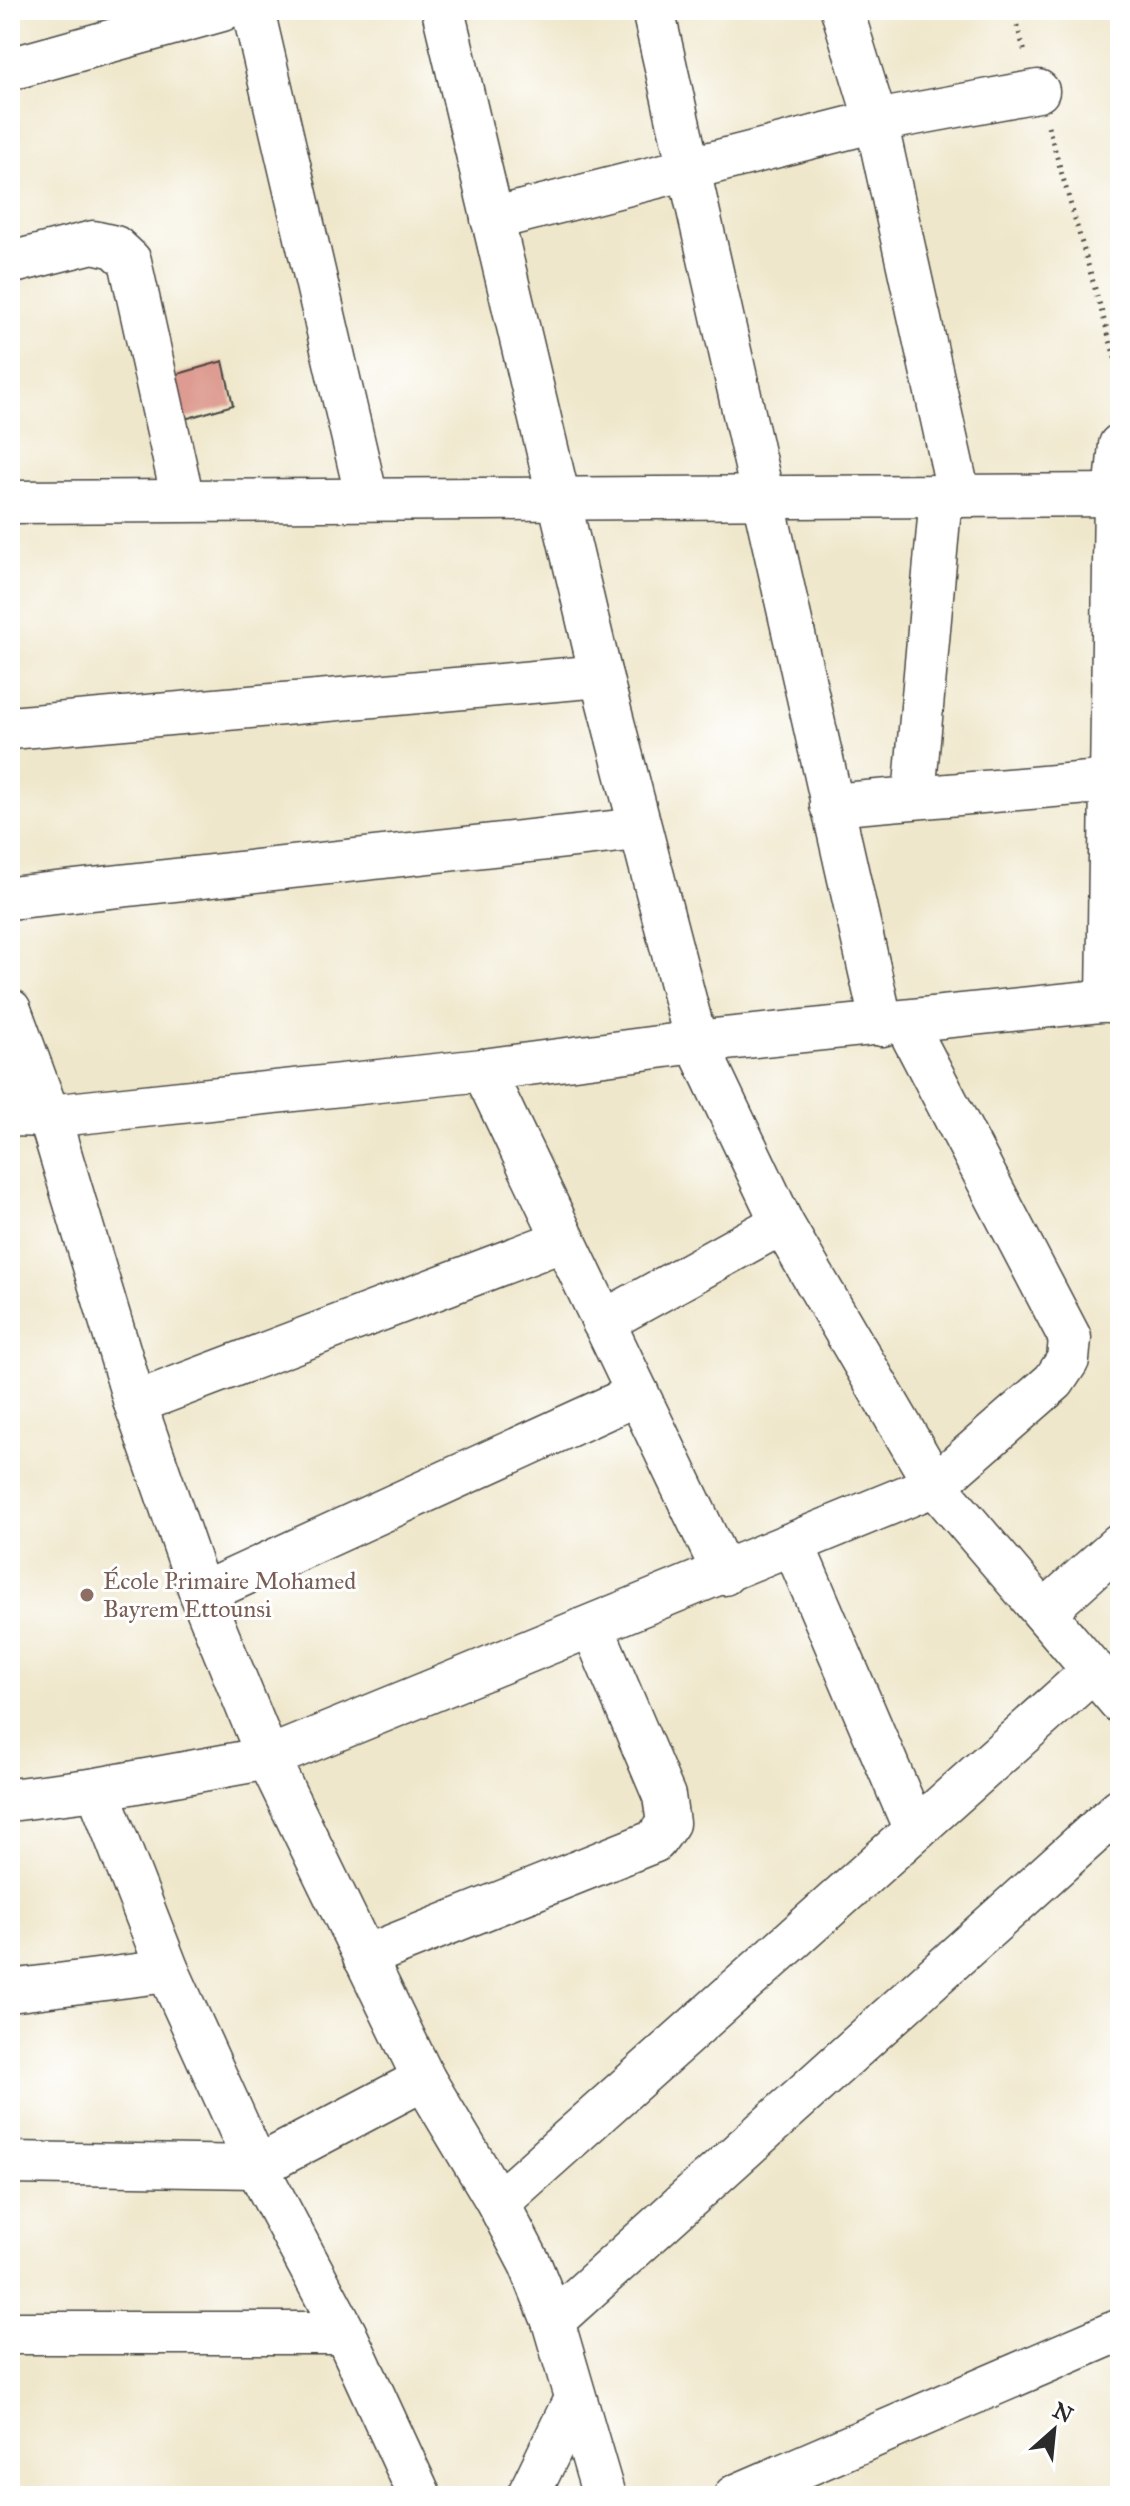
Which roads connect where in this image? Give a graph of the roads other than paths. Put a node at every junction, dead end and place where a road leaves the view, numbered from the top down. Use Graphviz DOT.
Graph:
graph roads {
  1 [pos="222,10"];
  2 [pos="253,10"];
  3 [pos="443,10"];
  4 [pos="653,10"];
  5 [pos="842,10"];
  6 [pos="10,69"];
  7 [pos="1038,91"];
  8 [pos="876,121"];
  9 [pos="686,168"];
  10 [pos="492,219"];
  11 [pos="10,263"];
  12 [pos="1120,445"];
  13 [pos="1117,495"];
  14 [pos="950,496"];
  15 [pos="558,498"];
  16 [pos="367,499"];
  17 [pos="183,500"];
  18 [pos="766,500"];
  19 [pos="10,502"];
  20 [pos="601,676"];
  21 [pos="10,728"];
  22 [pos="1112,781"];
  23 [pos="914,796"];
  24 [pos="831,805"];
  25 [pos="639,829"];
  26 [pos="10,898"];
  27 [pos="1114,1000"];
  28 [pos="10,1010"];
  29 [pos="894,1023"];
  30 [pos="696,1042"];
  31 [pos="483,1070"];
  32 [pos="29,1116"];
  33 [pos="782,1223"];
  34 [pos="564,1240"];
  35 [pos="603,1322"];
  36 [pos="638,1394"];
  37 [pos="135,1403"];
  38 [pos="935,1485"];
  39 [pos="793,1544"];
  40 [pos="1120,1544"];
  41 [pos="724,1574"];
  42 [pos="201,1594"];
  43 [pos="1044,1612"];
  44 [pos="592,1626"];
  45 [pos="1094,1670"];
  46 [pos="1120,1702"];
  47 [pos="268,1758"];
  48 [pos="97,1789"];
  49 [pos="10,1800"];
  50 [pos="1120,1809"];
  51 [pos="915,1830"];
  52 [pos="364,1957"];
  53 [pos="168,1971"];
  54 [pos="10,1991"];
  55 [pos="424,2079"];
  56 [pos="10,2163"];
  57 [pos="257,2167"];
  58 [pos="498,2203"];
  59 [pos="553,2321"];
  60 [pos="1120,2330"];
  61 [pos="10,2333"];
  62 [pos="345,2333"];
  63 [pos="574,2401"];
  64 [pos="420,2496"];
  65 [pos="528,2496"];
  66 [pos="604,2496"];
  67 [pos="735,2496"];
  1 -- 6 [label="street"];
  2 -- 16 [label="street"];
  3 -- 10 [label="street"];
  4 -- 9 [label="street"];
  5 -- 8 [label="street"];
  7 -- 8 [label="street"];
  8 -- 9 [label="street"];
  8 -- 14 [label="street"];
  9 -- 10 [label="street"];
  9 -- 18 [label="street"];
  10 -- 15 [label="street"];
  11 -- 17 [label="street"];
  12 -- 13 [label="street"];
  13 -- 14 [label="street"];
  13 -- 22 [label="street"];
  14 -- 18 [label="street"];
  14 -- 23 [label="street"];
  15 -- 16 [label="street"];
  15 -- 18 [label="street"];
  15 -- 20 [label="street"];
  16 -- 17 [label="street"];
  17 -- 19 [label="street"];
  18 -- 24 [label="street"];
  20 -- 21 [label="street"];
  20 -- 25 [label="street"];
  22 -- 23 [label="street"];
  22 -- 27 [label="street"];
  23 -- 24 [label="street"];
  24 -- 29 [label="street"];
  25 -- 26 [label="street"];
  25 -- 30 [label="street"];
  27 -- 29 [label="street"];
  28 -- 32 [label="street"];
  29 -- 30 [label="street"];
  29 -- 38 [label="street"];
  30 -- 31 [label="street"];
  30 -- 33 [label="street"];
  31 -- 32 [label="street"];
  31 -- 34 [label="street"];
  32 -- 37 [label="street"];
  33 -- 35 [label="street"];
  33 -- 38 [label="street"];
  34 -- 35 [label="street"];
  34 -- 37 [label="street"];
  35 -- 36 [label="street"];
  36 -- 41 [label="street"];
  36 -- 42 [label="street"];
  37 -- 42 [label="street"];
  38 -- 39 [label="street"];
  38 -- 43 [label="street"];
  39 -- 41 [label="street"];
  39 -- 51 [label="street"];
  40 -- 43 [label="street"];
  41 -- 44 [label="street"];
  42 -- 47 [label="street"];
  43 -- 45 [label="street"];
  44 -- 47 [label="street"];
  44 -- 52 [label="street"];
  45 -- 46 [label="street"];
  45 -- 51 [label="street"];
  47 -- 48 [label="street"];
  47 -- 52 [label="street"];
  48 -- 49 [label="street"];
  48 -- 53 [label="street"];
  50 -- 59 [label="street"];
  51 -- 58 [label="street"];
  52 -- 55 [label="street"];
  53 -- 54 [label="street"];
  53 -- 57 [label="street"];
  55 -- 57 [label="street"];
  55 -- 58 [label="street"];
  56 -- 57 [label="street"];
  57 -- 62 [label="street"];
  58 -- 59 [label="street"];
  59 -- 63 [label="street"];
  60 -- 67 [label="street"];
  61 -- 62 [label="street"];
  62 -- 64 [label="street"];
  63 -- 65 [label="street"];
  63 -- 66 [label="street"];
}
